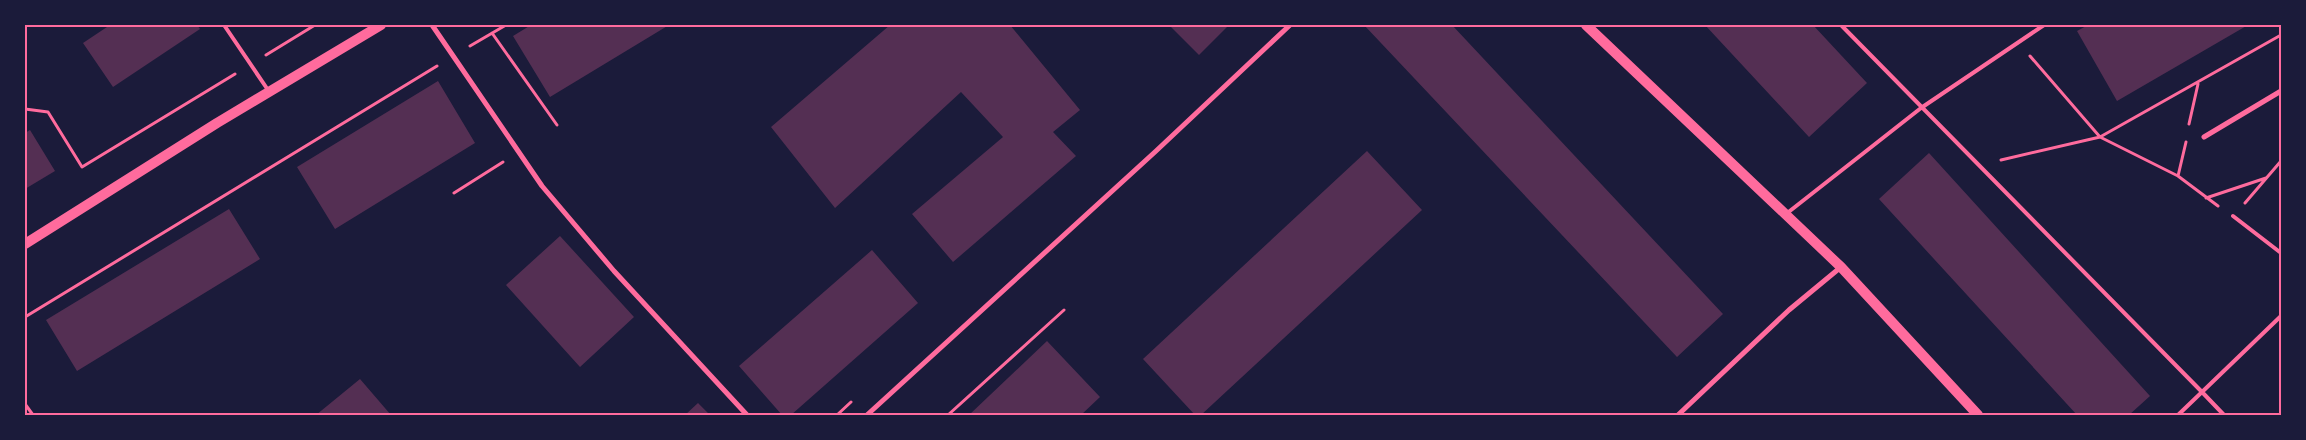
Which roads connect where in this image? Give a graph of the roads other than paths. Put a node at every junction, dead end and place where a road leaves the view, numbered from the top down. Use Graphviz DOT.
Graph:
graph roads {
  1 [pos="224,25"];
  2 [pos="381,25"];
  3 [pos="432,25"];
  4 [pos="1290,25"];
  5 [pos="1586,25"];
  6 [pos="1841,25"];
  7 [pos="2044,25"];
  8 [pos="2281,91"];
  9 [pos="269,92"];
  10 [pos="1921,108"];
  11 [pos="2204,137"];
  12 [pos="1786,214"];
  13 [pos="2233,216"];
  14 [pos="25,244"];
  15 [pos="2281,253"];
  16 [pos="1842,267"];
  17 [pos="2281,316"];
  18 [pos="2202,392"];
  19 [pos="747,415"];
  20 [pos="867,415"];
  21 [pos="1678,415"];
  22 [pos="1978,415"];
  23 [pos="2178,415"];
  24 [pos="2224,415"];
  1 -- 9 [label="lane"];
  2 -- 9 [label="main road"];
  3 -- 19 [label="street"];
  4 -- 20 [label="street"];
  5 -- 12 [label="main road"];
  6 -- 10 [label="lane"];
  7 -- 10 [label="lane"];
  8 -- 11 [label="street"];
  9 -- 14 [label="main road"];
  10 -- 12 [label="lane"];
  10 -- 18 [label="lane"];
  12 -- 16 [label="main road"];
  13 -- 15 [label="lane"];
  16 -- 21 [label="street"];
  16 -- 22 [label="main road"];
  17 -- 18 [label="lane"];
  18 -- 23 [label="lane"];
  18 -- 24 [label="lane"];
}
